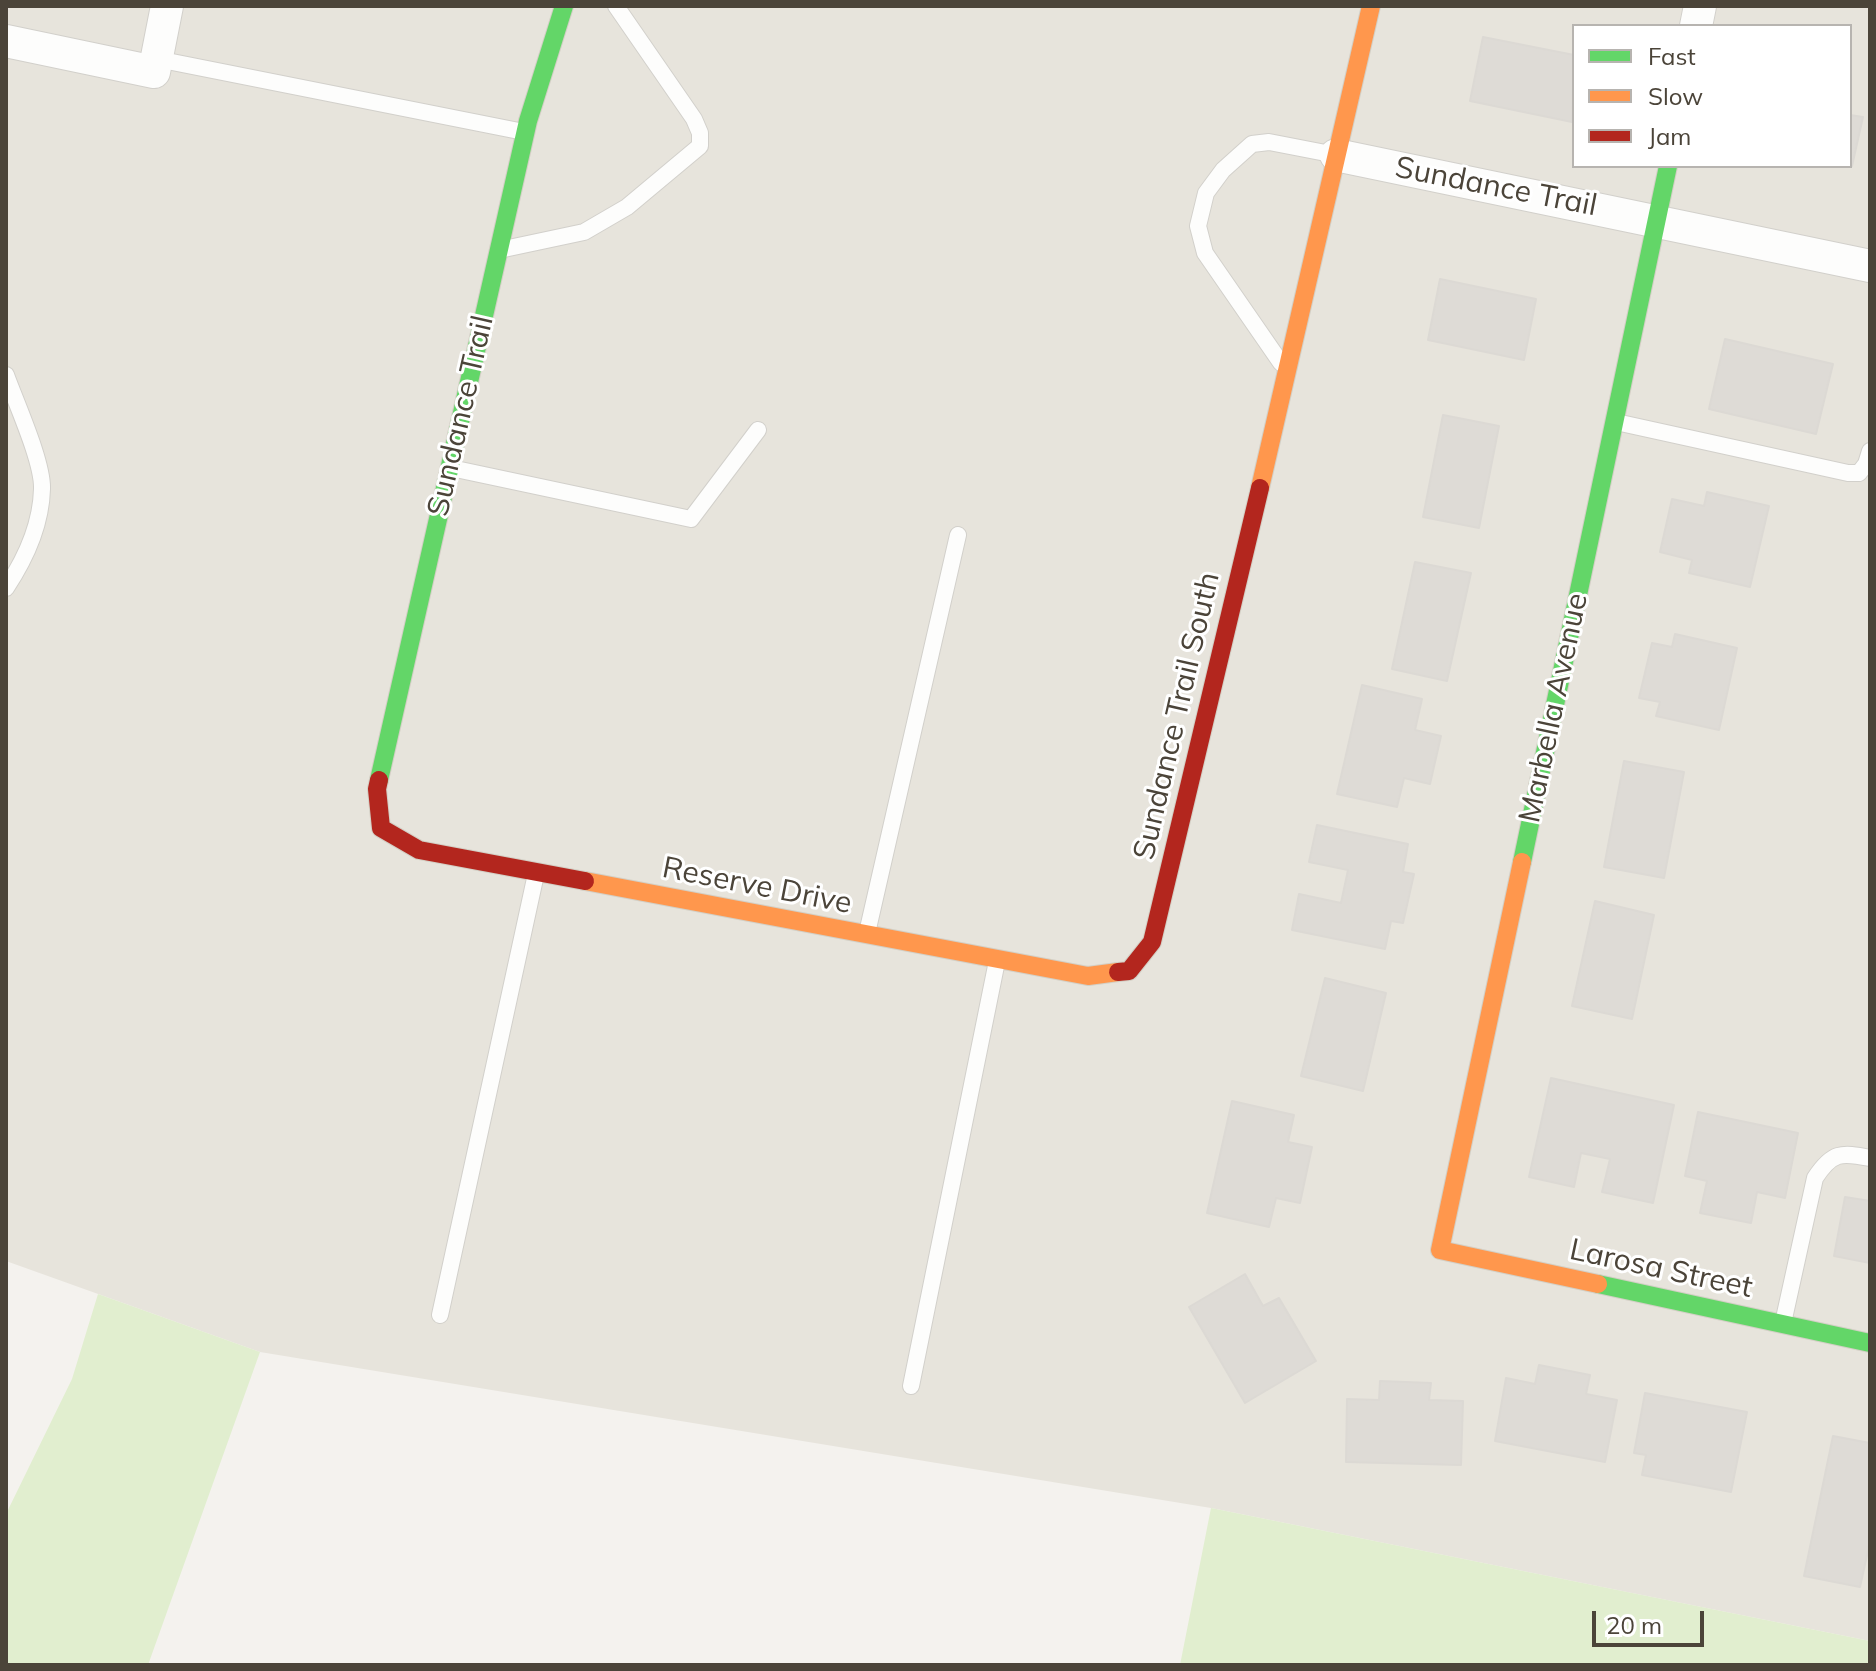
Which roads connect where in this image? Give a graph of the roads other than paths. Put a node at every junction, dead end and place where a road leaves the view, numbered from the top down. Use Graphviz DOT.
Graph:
graph roads {
  1 [pos="167,6"];
  2 [pos="564,6"];
  3 [pos="616,6"];
  4 [pos="1371,6"];
  5 [pos="6,41"];
  6 [pos="155,66"];
  7 [pos="526,132"];
  8 [pos="1336,155"];
  9 [pos="1668,168"];
  10 [pos="1657,220"];
  11 [pos="499,251"];
  12 [pos="1870,266"];
  13 [pos="1287,371"];
  14 [pos="6,375"];
  15 [pos="1615,421"];
  16 [pos="758,430"];
  17 [pos="1870,451"];
  18 [pos="450,467"];
  19 [pos="958,535"];
  20 [pos="6,588"];
  21 [pos="381,828"];
  22 [pos="537,873"];
  23 [pos="867,935"];
  24 [pos="997,959"];
  25 [pos="1129,971"];
  26 [pos="1870,1158"];
  27 [pos="1440,1250"];
  28 [pos="440,1315"];
  29 [pos="1783,1324"];
  30 [pos="1870,1343"];
  31 [pos="911,1386"];
  1 -- 6 [label="street"];
  2 -- 7 [label="street, Sundance Trail"];
  3 -- 11 [label="lane"];
  4 -- 8 [label="street"];
  5 -- 6 [label="street"];
  6 -- 7 [label="lane"];
  7 -- 11 [label="street, Sundance Trail"];
  8 -- 10 [label="street, Sundance Trail"];
  8 -- 13 [label="street"];
  8 -- 13 [label="lane"];
  9 -- 10 [label="street, Marbella Avenue"];
  10 -- 12 [label="street, Sundance Trail"];
  10 -- 15 [label="street, Marbella Avenue"];
  11 -- 18 [label="street, Sundance Trail"];
  13 -- 25 [label="street, Sundance Trail South"];
  14 -- 20 [label="lane"];
  15 -- 17 [label="lane"];
  15 -- 27 [label="street, Marbella Avenue"];
  16 -- 18 [label="lane"];
  18 -- 21 [label="street, Sundance Trail"];
  19 -- 23 [label="lane"];
  21 -- 22 [label="street, Reserve Drive"];
  22 -- 23 [label="street, Reserve Drive"];
  22 -- 28 [label="lane"];
  23 -- 24 [label="street, Reserve Drive"];
  24 -- 25 [label="street, Reserve Drive"];
  24 -- 31 [label="lane"];
  26 -- 29 [label="lane"];
  27 -- 29 [label="street, Larosa Street"];
  29 -- 30 [label="street, Larosa Street"];
}
